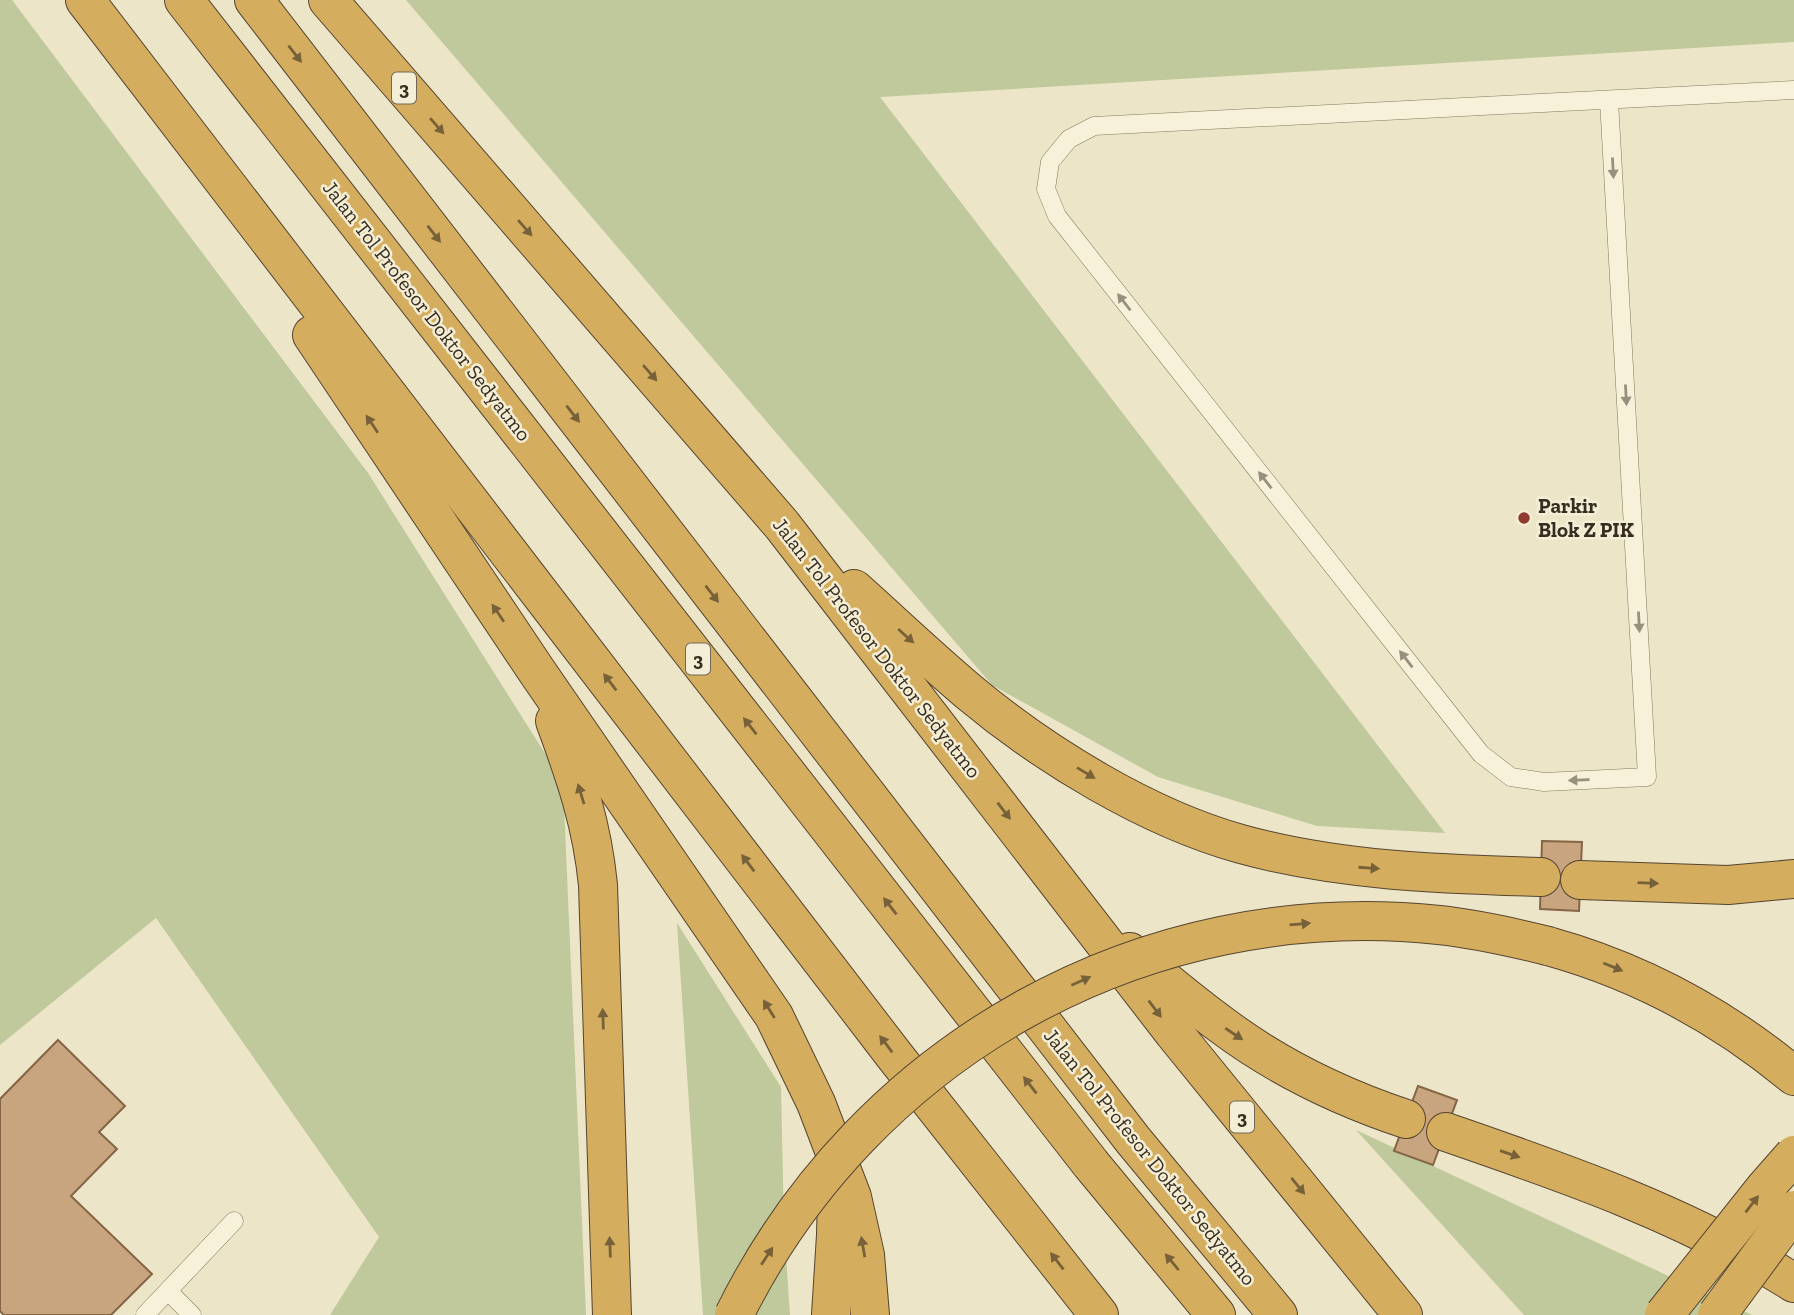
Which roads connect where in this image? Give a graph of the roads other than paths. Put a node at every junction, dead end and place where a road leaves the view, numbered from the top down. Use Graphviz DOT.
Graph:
graph roads {
  1 [pos="85,0"];
  2 [pos="184,0"];
  3 [pos="254,0"];
  4 [pos="328,0"];
  5 [pos="116,43"];
  6 [pos="1794,90"];
  7 [pos="1609,100"];
  8 [pos="782,525"];
  9 [pos="536,670"];
  10 [pos="1541,877"];
  11 [pos="1794,879"];
  12 [pos="1580,880"];
  13 [pos="1084,916"];
  14 [pos="1794,1076"];
  15 [pos="1406,1119"];
  16 [pos="1446,1132"];
  17 [pos="832,1146"];
  18 [pos="1794,1155"];
  19 [pos="1794,1210"];
  20 [pos="234,1222"];
  21 [pos="1794,1283"];
  22 [pos="168,1291"];
  23 [pos="145,1315"];
  24 [pos="192,1315"];
  25 [pos="612,1315"];
  26 [pos="734,1315"];
  27 [pos="831,1315"];
  28 [pos="870,1315"];
  29 [pos="1099,1315"];
  30 [pos="1216,1315"];
  31 [pos="1278,1315"];
  32 [pos="1403,1315"];
  33 [pos="1664,1315"];
  34 [pos="1717,1315"];
  1 -- 5 [label="highway"];
  30 -- 2 [label="highway, Jalan Tol Profesor Doktor Sedyatmo / 3, one-way"];
  3 -- 31 [label="highway, Jalan Tol Profesor Doktor Sedyatmo / 3, one-way"];
  4 -- 8 [label="highway, Jalan Tol Profesor Doktor Sedyatmo / 3, one-way"];
  9 -- 5 [label="highway, one-way"];
  29 -- 5 [label="highway, one-way"];
  6 -- 7 [label="lane"];
  7 -- 7 [label="lane, one-way"];
  8 -- 10 [label="highway, one-way"];
  8 -- 13 [label="highway, Jalan Tol Profesor Doktor Sedyatmo / 3, one-way"];
  17 -- 9 [label="highway, one-way"];
  25 -- 9 [label="highway, one-way"];
  12 -- 11 [label="highway, one-way"];
  13 -- 15 [label="highway, one-way"];
  13 -- 32 [label="highway, Jalan Tol Profesor Doktor Sedyatmo / 3, one-way"];
  26 -- 14 [label="highway, one-way, bridge"];
  16 -- 21 [label="highway, one-way"];
  17 -- 27 [label="highway"];
  28 -- 17 [label="highway, one-way"];
  33 -- 18 [label="highway, one-way, bridge"];
  19 -- 34 [label="highway, bridge"];
  20 -- 22 [label="lane"];
  22 -- 23 [label="lane"];
  22 -- 24 [label="lane"];
}
